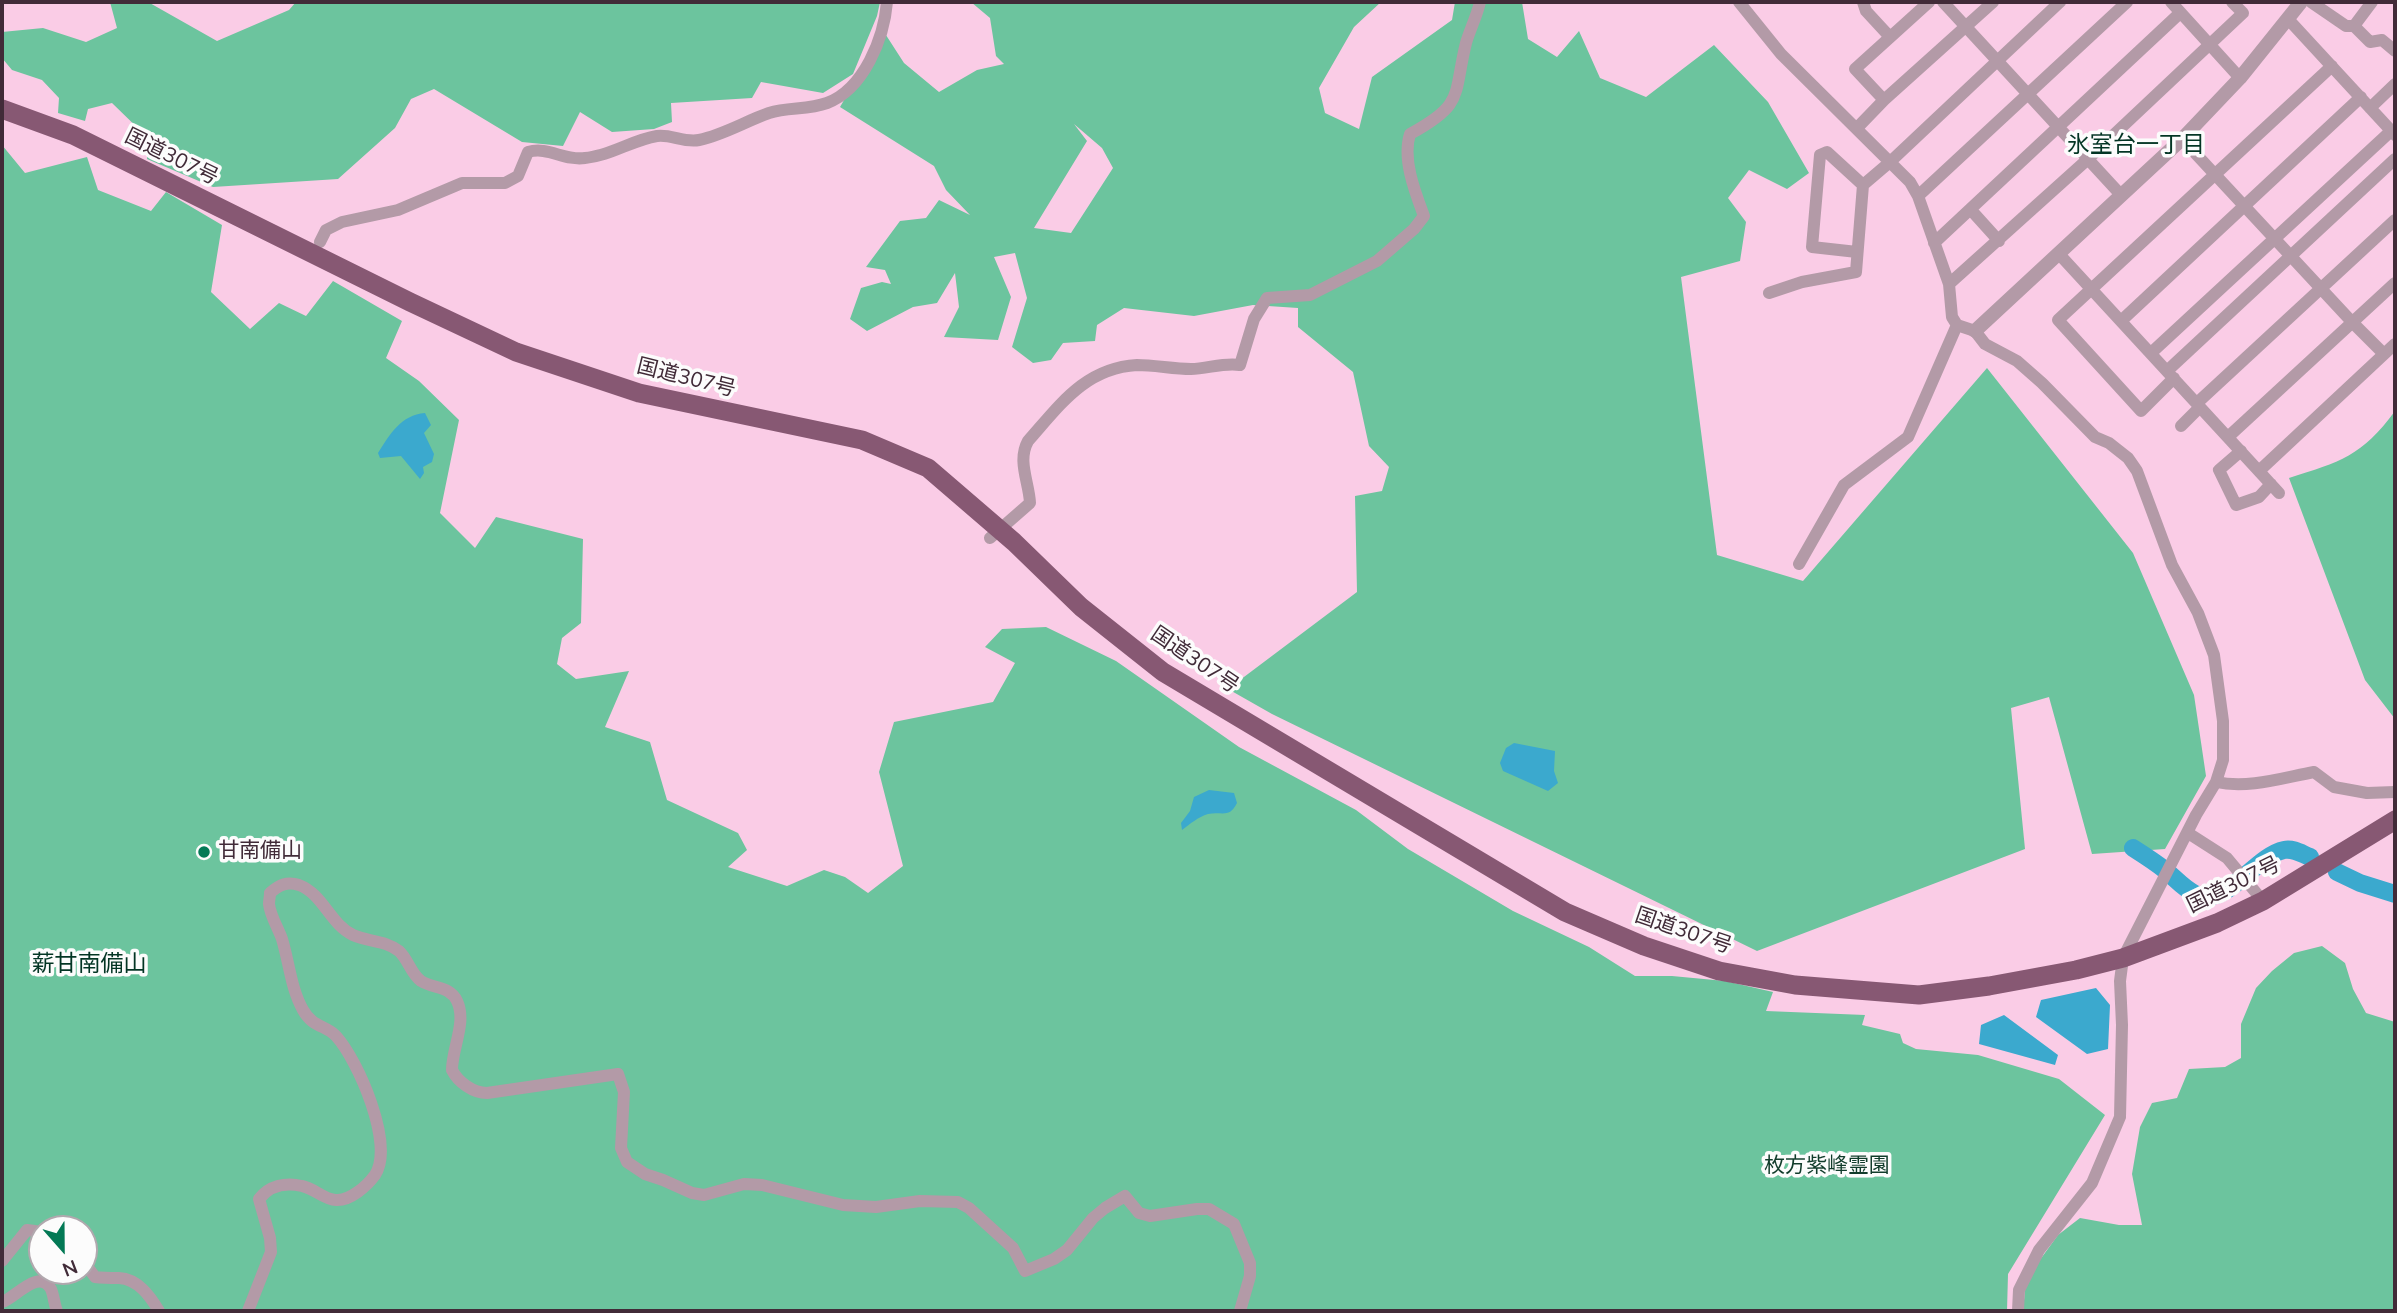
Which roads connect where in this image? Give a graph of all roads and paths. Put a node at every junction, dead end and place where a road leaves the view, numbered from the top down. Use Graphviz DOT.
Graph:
graph roads {
  1 [pos="887,2"];
  2 [pos="1480,2"];
  3 [pos="1739,2"];
  4 [pos="1863,2"];
  5 [pos="1928,2"];
  6 [pos="1943,2"];
  7 [pos="1993,2"];
  8 [pos="2060,2"];
  9 [pos="2127,2"];
  10 [pos="2171,2"];
  11 [pos="2232,2"];
  12 [pos="2301,2"];
  13 [pos="2311,2"];
  14 [pos="2372,2"];
  15 [pos="2180,13"];
  16 [pos="2288,19"];
  17 [pos="2354,26"];
  18 [pos="1966,27"];
  19 [pos="1890,37"];
  20 [pos="2210,45"];
  21 [pos="2395,51"];
  22 [pos="1997,60"];
  23 [pos="2332,66"];
  24 [pos="2240,79"];
  25 [pos="2395,84"];
  26 [pos="2029,94"];
  27 [pos="2361,97"];
  28 [pos="1884,100"];
  29 [pos="2370,108"];
  30 [pos="2,109"];
  31 [pos="2059,127"];
  32 [pos="1857,128"];
  33 [pos="2393,133"];
  34 [pos="2182,139"];
  35 [pos="2088,159"];
  36 [pos="2395,159"];
  37 [pos="1890,162"];
  38 [pos="2215,174"];
  39 [pos="1863,185"];
  40 [pos="2121,195"];
  41 [pos="1918,196"];
  42 [pos="2246,206"];
  43 [pos="1971,209"];
  44 [pos="2395,220"];
  45 [pos="2276,238"];
  46 [pos="320,242"];
  47 [pos="1999,242"];
  48 [pos="1934,243"];
  49 [pos="1857,252"];
  50 [pos="2059,254"];
  51 [pos="2292,255"];
  52 [pos="2395,283"];
  53 [pos="1949,284"];
  54 [pos="2091,289"];
  55 [pos="2321,289"];
  56 [pos="1769,293"];
  57 [pos="2121,321"];
  58 [pos="2352,323"];
  59 [pos="1957,324"];
  60 [pos="1975,331"];
  61 [pos="2395,344"];
  62 [pos="2151,353"];
  63 [pos="2384,354"];
  64 [pos="2170,374"];
  65 [pos="2199,405"];
  66 [pos="2181,426"];
  67 [pos="2228,437"];
  68 [pos="2241,451"];
  69 [pos="2259,471"];
  70 [pos="995,534"];
  71 [pos="1799,564"];
  72 [pos="2216,782"];
  73 [pos="2395,792"];
  74 [pos="2395,820"];
  75 [pos="2188,833"];
  76 [pos="2263,901"];
  77 [pos="2123,958"];
  78 [pos="28,1230"];
  79 [pos="2,1261"];
  80 [pos="98,1277"];
  81 [pos="2,1302"];
  82 [pos="57,1311"];
  83 [pos="159,1311"];
  84 [pos="248,1311"];
  85 [pos="1240,1311"];
  86 [pos="2018,1311"];
  1 -- 46 [label="street"];
  2 -- 70 [label="street"];
  3 -- 32 [label="street"];
  4 -- 19 [label="street"];
  5 -- 19 [label="street"];
  6 -- 18 [label="street"];
  7 -- 18 [label="street"];
  8 -- 22 [label="street"];
  9 -- 26 [label="street"];
  10 -- 15 [label="street"];
  11 -- 20 [label="street"];
  12 -- 16 [label="street"];
  13 -- 17 [label="street"];
  14 -- 17 [label="street"];
  15 -- 20 [label="street"];
  15 -- 31 [label="street"];
  16 -- 23 [label="street"];
  16 -- 24 [label="street"];
  17 -- 21 [label="street"];
  18 -- 22 [label="street"];
  18 -- 28 [label="street"];
  19 -- 28 [label="street"];
  20 -- 24 [label="street"];
  20 -- 35 [label="street"];
  22 -- 26 [label="street"];
  22 -- 37 [label="street"];
  23 -- 27 [label="street"];
  23 -- 38 [label="street"];
  24 -- 34 [label="street"];
  25 -- 29 [label="street"];
  26 -- 31 [label="street"];
  26 -- 41 [label="street"];
  27 -- 29 [label="street"];
  27 -- 42 [label="street"];
  28 -- 32 [label="street"];
  29 -- 33 [label="street"];
  30 -- 70 [label="highway, 国道307号"];
  31 -- 35 [label="street"];
  31 -- 43 [label="street"];
  32 -- 37 [label="street"];
  33 -- 45 [label="street"];
  34 -- 38 [label="street"];
  34 -- 40 [label="street"];
  35 -- 40 [label="street"];
  35 -- 47 [label="street"];
  36 -- 51 [label="street"];
  37 -- 39 [label="street"];
  37 -- 41 [label="street"];
  38 -- 42 [label="street"];
  38 -- 54 [label="street"];
  39 -- 49 [label="street"];
  39 -- 49 [label="street"];
  40 -- 50 [label="street"];
  41 -- 48 [label="street"];
  42 -- 45 [label="street"];
  42 -- 57 [label="street"];
  43 -- 47 [label="street"];
  43 -- 48 [label="street"];
  44 -- 55 [label="street"];
  45 -- 51 [label="street"];
  45 -- 62 [label="street"];
  47 -- 53 [label="street"];
  48 -- 53 [label="street"];
  49 -- 56 [label="street"];
  50 -- 54 [label="street"];
  50 -- 60 [label="street"];
  51 -- 55 [label="street"];
  51 -- 64 [label="street"];
  52 -- 58 [label="street"];
  53 -- 59 [label="street"];
  54 -- 57 [label="street"];
  54 -- 64 [label="street"];
  55 -- 58 [label="street"];
  55 -- 65 [label="street"];
  57 -- 62 [label="street"];
  58 -- 63 [label="street"];
  58 -- 67 [label="street"];
  59 -- 60 [label="street"];
  59 -- 71 [label="street"];
  60 -- 72 [label="street"];
  61 -- 63 [label="street"];
  62 -- 64 [label="street"];
  63 -- 69 [label="street"];
  64 -- 65 [label="street"];
  65 -- 66 [label="street"];
  65 -- 67 [label="street"];
  67 -- 68 [label="street"];
  68 -- 69 [label="street"];
  68 -- 69 [label="street"];
  70 -- 77 [label="highway, 国道307号"];
  72 -- 73 [label="street"];
  72 -- 75 [label="street"];
  74 -- 76 [label="highway, 国道307号"];
  75 -- 76 [label="street"];
  75 -- 77 [label="street"];
  76 -- 77 [label="highway, 国道307号"];
  77 -- 86 [label="street"];
  78 -- 79 [label="street"];
  80 -- 83 [label="street"];
  81 -- 82 [label="street"];
  84 -- 85 [label="street"];
}
